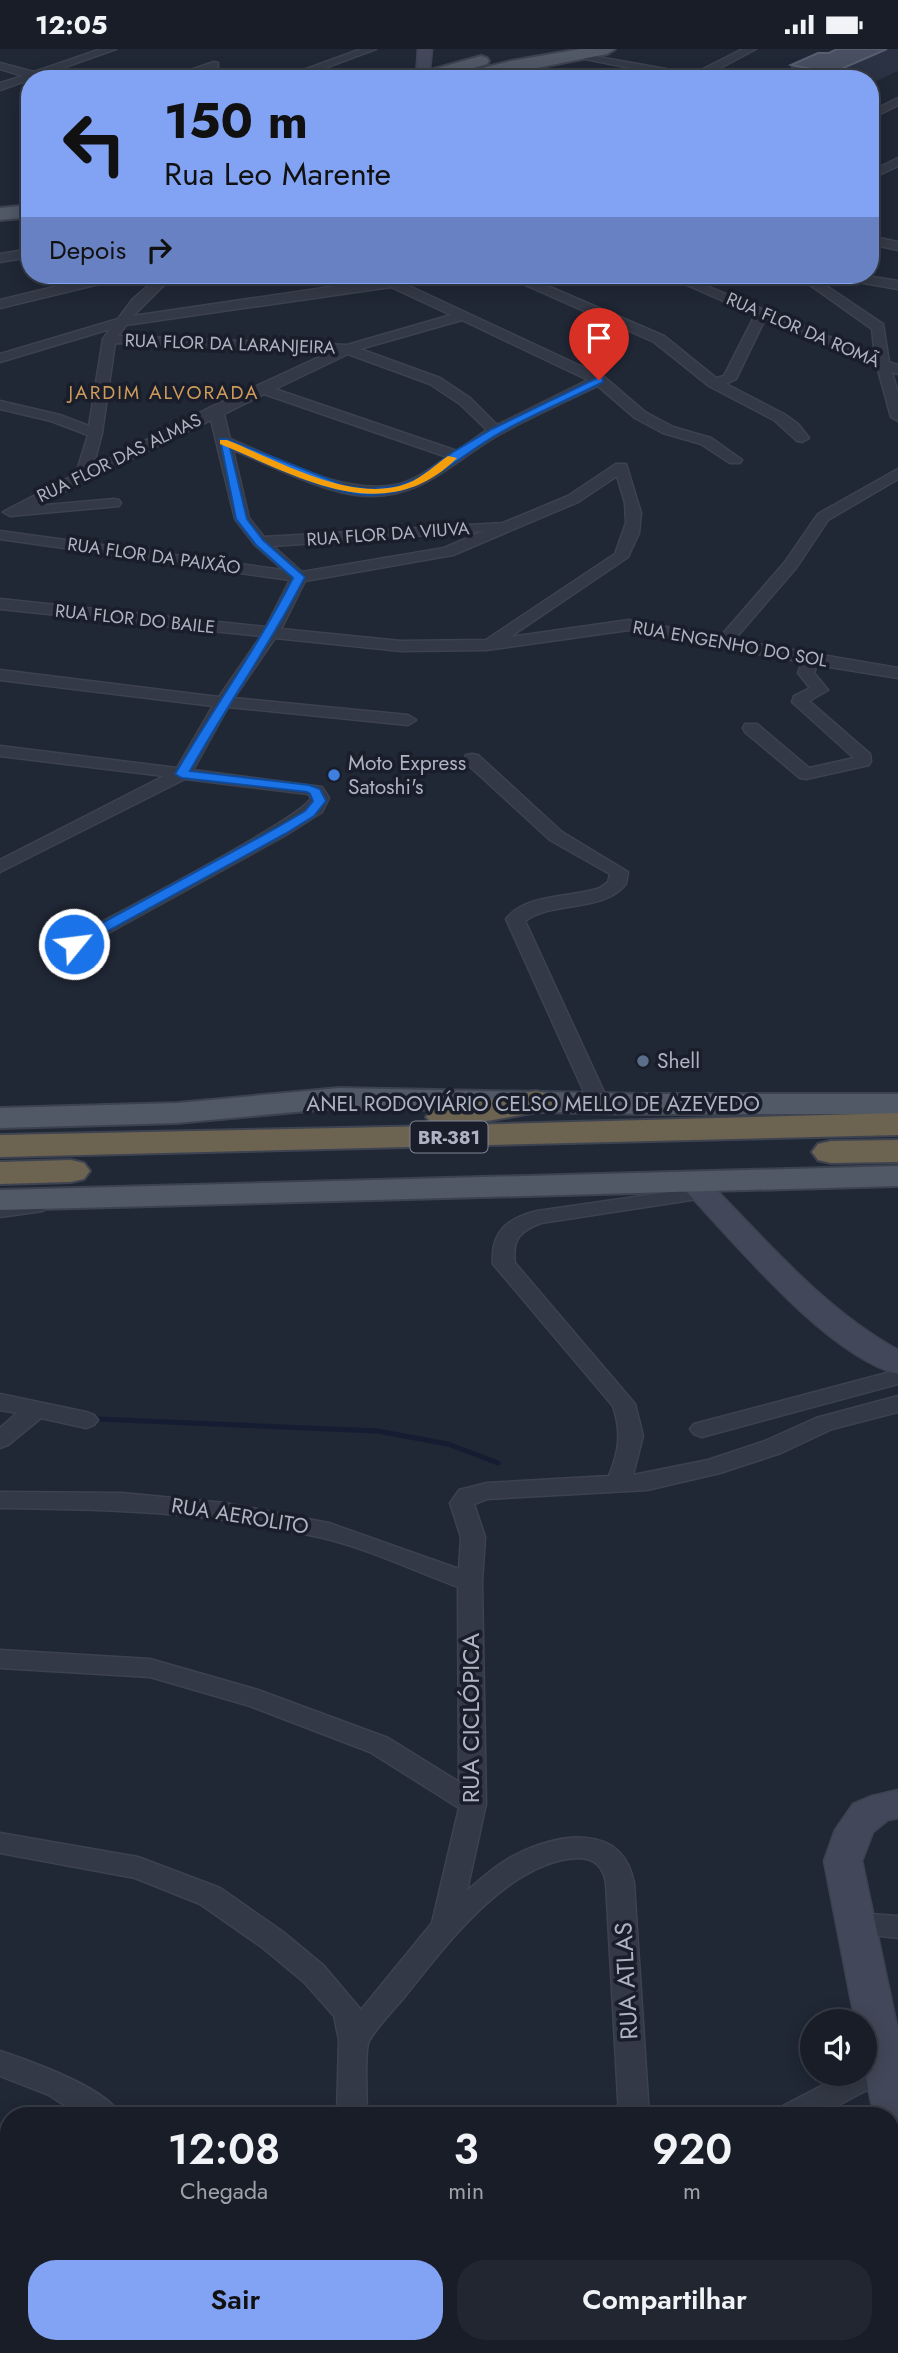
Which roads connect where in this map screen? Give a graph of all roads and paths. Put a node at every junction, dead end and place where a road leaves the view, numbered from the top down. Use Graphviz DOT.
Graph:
graph roads {
  1 [pos="111,49"];
  2 [pos="371,49"];
  3 [pos="425,49"];
  4 [pos="548,49"];
  5 [pos="607,49"];
  6 [pos="751,49"];
  7 [pos="571,55"];
  8 [pos="0,66"];
  9 [pos="650,69"];
  10 [pos="48,70"];
  11 [pos="190,70"];
  12 [pos="216,70"];
  13 [pos="310,70"];
  14 [pos="432,70"];
  15 [pos="447,70"];
  16 [pos="502,70"];
  17 [pos="646,70"];
  18 [pos="655,70"];
  19 [pos="713,70"];
  20 [pos="21,72"];
  21 [pos="21,79"];
  22 [pos="0,87"];
  23 [pos="898,101"];
  24 [pos="879,111"];
  25 [pos="898,161"];
  26 [pos="879,171"];
  27 [pos="21,201"];
  28 [pos="0,203"];
  29 [pos="21,212"];
  30 [pos="0,214"];
  31 [pos="879,242"];
  32 [pos="898,246"];
  33 [pos="21,254"];
  34 [pos="0,258"];
  35 [pos="879,282"];
  36 [pos="83,284"];
  37 [pos="158,284"];
  38 [pos="377,284"];
  39 [pos="395,284"];
  40 [pos="534,284"];
  41 [pos="692,284"];
  42 [pos="815,284"];
  43 [pos="898,285"];
  44 [pos="0,304"];
  45 [pos="762,313"];
  46 [pos="463,316"];
  47 [pos="120,322"];
  48 [pos="110,339"];
  49 [pos="347,349"];
  50 [pos="0,358"];
  51 [pos="883,363"];
  52 [pos="898,370"];
  53 [pos="599,380"];
  54 [pos="714,383"];
  55 [pos="261,389"];
  56 [pos="2,407"];
  57 [pos="216,410"];
  58 [pos="898,417"];
  59 [pos="495,431"];
  60 [pos="95,433"];
  61 [pos="802,438"];
  62 [pos="224,442"];
  63 [pos="456,455"];
  64 [pos="735,460"];
  65 [pos="898,473"];
  66 [pos="83,476"];
  67 [pos="114,503"];
  68 [pos="5,512"];
  69 [pos="517,524"];
  70 [pos="0,535"];
  71 [pos="260,542"];
  72 [pos="299,577"];
  73 [pos="0,604"];
  74 [pos="270,634"];
  75 [pos="724,642"];
  76 [pos="486,645"];
  77 [pos="811,659"];
  78 [pos="898,673"];
  79 [pos="0,675"];
  80 [pos="223,702"];
  81 [pos="408,720"];
  82 [pos="751,728"];
  83 [pos="0,751"];
  84 [pos="472,759"];
  85 [pos="182,774"];
  86 [pos="0,867"];
  87 [pos="74,944"];
  88 [pos="536,1102"];
  89 [pos="599,1103"];
  90 [pos="898,1104"];
  91 [pos="0,1118"];
  92 [pos="898,1124"];
  93 [pos="289,1141"];
  94 [pos="0,1146"];
  95 [pos="898,1151"];
  96 [pos="0,1173"];
  97 [pos="898,1176"];
  98 [pos="699,1188"];
  99 [pos="80,1198"];
  100 [pos="0,1200"];
  101 [pos="0,1211"];
  102 [pos="898,1364"];
  103 [pos="898,1377"];
  104 [pos="0,1402"];
  105 [pos="898,1404"];
  106 [pos="38,1408"];
  107 [pos="86,1420"];
  108 [pos="702,1429"];
  109 [pos="0,1440"];
  110 [pos="618,1483"];
  111 [pos="0,1500"];
  112 [pos="470,1583"];
  113 [pos="0,1659"];
  114 [pos="473,1804"];
  115 [pos="895,1804"];
  116 [pos="0,1843"];
  117 [pos="856,1924"];
  118 [pos="445,1927"];
  119 [pos="898,1927"];
  120 [pos="353,2040"];
  121 [pos="0,2063"];
  122 [pos="885,2066"];
  123 [pos="92,2107"];
  124 [pos="352,2107"];
  125 [pos="633,2107"];
  126 [pos="807,2107"];
  127 [pos="893,2107"];
  1 -- 10 [label="street"];
  2 -- 13 [label="street"];
  3 -- 14 [label="street"];
  4 -- 15 [label="main road"];
  5 -- 7 [label="main road"];
  6 -- 19 [label="street"];
  7 -- 9 [label="street"];
  7 -- 16 [label="main road"];
  8 -- 20 [label="street"];
  9 -- 17 [label="street"];
  9 -- 18 [label="street"];
  11 -- 12 [label="street"];
  21 -- 22 [label="street"];
  23 -- 24 [label="street"];
  25 -- 26 [label="street"];
  27 -- 28 [label="main road"];
  29 -- 30 [label="main road"];
  31 -- 32 [label="street"];
  33 -- 34 [label="street"];
  35 -- 43 [label="street"];
  36 -- 44 [label="street"];
  37 -- 47 [label="street"];
  38 -- 47 [label="street"];
  39 -- 46 [label="street"];
  40 -- 54 [label="street"];
  41 -- 45 [label="street, RUA FLOR DA ROMÃ"];
  42 -- 51 [label="street"];
  45 -- 51 [label="street, RUA FLOR DA ROMÃ"];
  45 -- 54 [label="street"];
  46 -- 49 [label="street, RUA FLOR DAS ALMAS"];
  46 -- 53 [label="street"];
  47 -- 48 [label="street"];
  47 -- 50 [label="street"];
  48 -- 49 [label="street, RUA FLOR DA LARANJEIRA"];
  48 -- 60 [label="street"];
  49 -- 55 [label="street, RUA FLOR DAS ALMAS"];
  49 -- 59 [label="street, RUA FLOR DA LARANJEIRA"];
  51 -- 52 [label="street, RUA FLOR DA ROMÃ"];
  51 -- 58 [label="street"];
  53 -- 59 [label="street"];
  53 -- 64 [label="street"];
  54 -- 61 [label="street"];
  55 -- 57 [label="street, RUA FLOR DAS ALMAS"];
  55 -- 63 [label="street"];
  56 -- 60 [label="street"];
  57 -- 62 [label="street"];
  57 -- 66 [label="street, RUA FLOR DAS ALMAS"];
  59 -- 63 [label="street"];
  60 -- 66 [label="street"];
  62 -- 63 [label="street"];
  62 -- 71 [label="street"];
  65 -- 75 [label="street"];
  66 -- 68 [label="street, RUA FLOR DAS ALMAS"];
  67 -- 68 [label="street"];
  69 -- 71 [label="street, RUA FLOR DA VIUVA"];
  69 -- 72 [label="street, RUA FLOR DA PAIXÃO"];
  69 -- 76 [label="street, RUA FLOR DA PAIXÃO"];
  70 -- 72 [label="street, RUA FLOR DA PAIXÃO"];
  71 -- 72 [label="street"];
  72 -- 74 [label="street"];
  73 -- 74 [label="street, RUA FLOR DO BAILE"];
  74 -- 76 [label="street, RUA ENGENHO DO SOL"];
  74 -- 80 [label="street"];
  75 -- 76 [label="street, RUA ENGENHO DO SOL"];
  75 -- 77 [label="street, RUA ENGENHO DO SOL"];
  77 -- 78 [label="street, RUA ENGENHO DO SOL"];
  77 -- 82 [label="street"];
  79 -- 80 [label="street"];
  80 -- 81 [label="street"];
  80 -- 85 [label="street"];
  83 -- 85 [label="street"];
  84 -- 89 [label="street"];
  85 -- 86 [label="street"];
  85 -- 87 [label="street"];
  88 -- 89 [label="main road, ANEL RODOVIÁRIO CELSO MELLO DE AZEVEDO"];
  88 -- 91 [label="main road, ANEL RODOVIÁRIO CELSO MELLO DE AZEVEDO"];
  88 -- 93 [label="highway"];
  89 -- 90 [label="main road, ANEL RODOVIÁRIO CELSO MELLO DE AZEVEDO"];
  92 -- 93 [label="highway, ANEL RODOVIÁRIO CELSO MELLO DE AZEVEDO / BR-381"];
  93 -- 94 [label="highway, ANEL RODOVIÁRIO CELSO MELLO DE AZEVEDO / BR-381"];
  95 -- 96 [label="highway, BR-381"];
  97 -- 98 [label="main road"];
  98 -- 99 [label="main road"];
  98 -- 102 [label="street"];
  98 -- 110 [label="street"];
  99 -- 100 [label="main road"];
  99 -- 101 [label="street"];
  103 -- 108 [label="street"];
  104 -- 106 [label="street"];
  105 -- 110 [label="street"];
  106 -- 107 [label="street"];
  106 -- 109 [label="street"];
  110 -- 112 [label="street, RUA CICLÓPICA"];
  111 -- 112 [label="street, RUA AEROLITO"];
  112 -- 114 [label="street, RUA CICLÓPICA"];
  113 -- 114 [label="street"];
  114 -- 118 [label="street, RUA CICLÓPICA"];
  115 -- 117 [label="street"];
  116 -- 120 [label="street"];
  117 -- 119 [label="street"];
  117 -- 122 [label="street"];
  118 -- 120 [label="street, RUA CICLÓPICA"];
  118 -- 125 [label="street, RUA ATLAS"];
  120 -- 124 [label="street"];
  121 -- 123 [label="street"];
  122 -- 126 [label="street"];
  122 -- 127 [label="street"];
}
